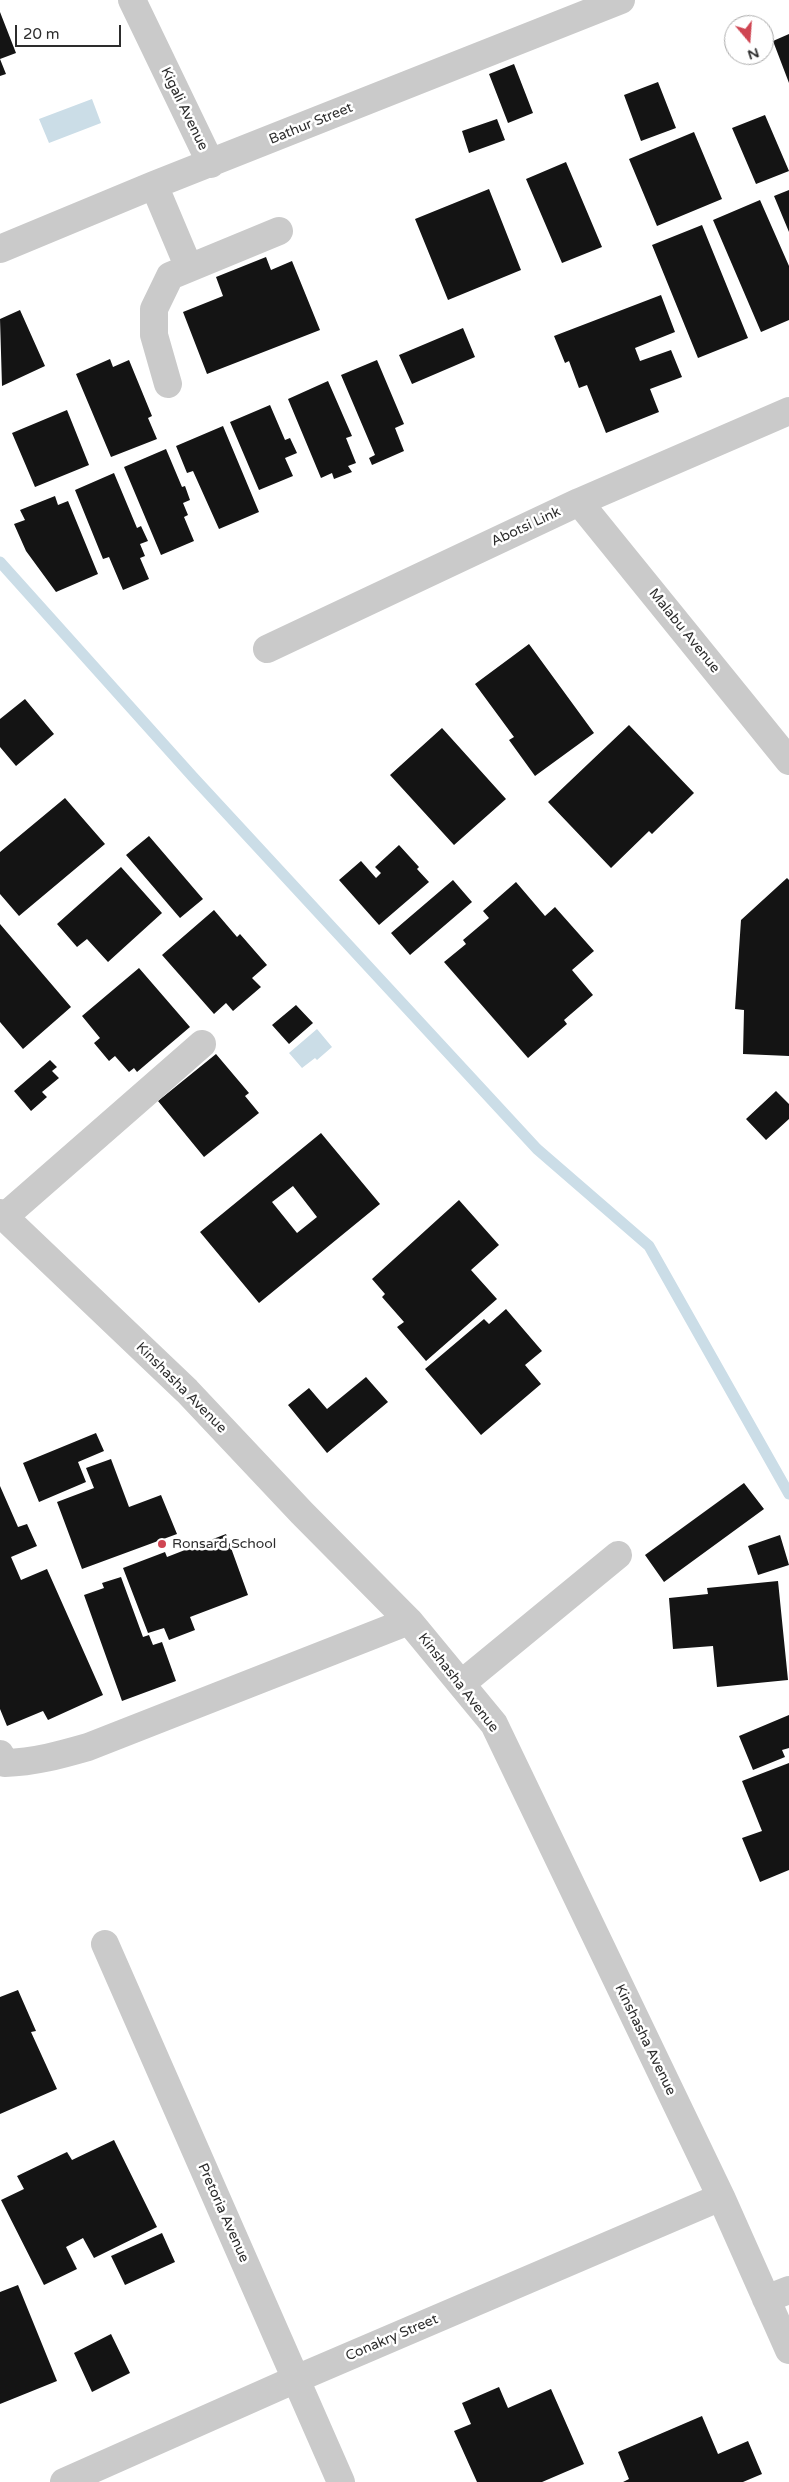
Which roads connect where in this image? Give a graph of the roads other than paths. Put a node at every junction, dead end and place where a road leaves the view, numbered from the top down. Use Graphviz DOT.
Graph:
graph roads {
  1 [pos="132,0"];
  2 [pos="622,0"];
  3 [pos="211,164"];
  4 [pos="154,185"];
  5 [pos="279,230"];
  6 [pos="0,249"];
  7 [pos="189,268"];
  8 [pos="168,384"];
  9 [pos="789,411"];
  10 [pos="579,502"];
  11 [pos="267,649"];
  12 [pos="789,761"];
  13 [pos="202,1044"];
  14 [pos="2,1215"];
  15 [pos="618,1555"];
  16 [pos="409,1621"];
  17 [pos="461,1684"];
  18 [pos="0,1754"];
  19 [pos="106,1944"];
  20 [pos="721,2197"];
  21 [pos="778,2295"];
  22 [pos="789,2350"];
  23 [pos="296,2379"];
  24 [pos="64,2482"];
  25 [pos="340,2482"];
  1 -- 3 [label="street, Kigali Avenue"];
  2 -- 3 [label="street, Bathur Street"];
  3 -- 4 [label="street, Bathur Street"];
  4 -- 6 [label="street, Bathur Street"];
  4 -- 7 [label="street"];
  5 -- 7 [label="street"];
  7 -- 8 [label="street"];
  9 -- 10 [label="street, Abotsi Link"];
  10 -- 11 [label="street, Abotsi Link"];
  10 -- 12 [label="street, Malabu Avenue"];
  13 -- 14 [label="street"];
  14 -- 16 [label="street, Kinshasha Avenue"];
  15 -- 17 [label="street"];
  16 -- 17 [label="street, Kinshasha Avenue"];
  16 -- 18 [label="street"];
  17 -- 20 [label="street, Kinshasha Avenue"];
  19 -- 23 [label="street, Pretoria Avenue"];
  20 -- 21 [label="street, Kinshasha Avenue"];
  20 -- 23 [label="street, Conakry Street"];
  21 -- 22 [label="street, Kinshasha Avenue"];
  23 -- 24 [label="street, Conakry Street"];
  23 -- 25 [label="street, Pretoria Avenue"];
}
